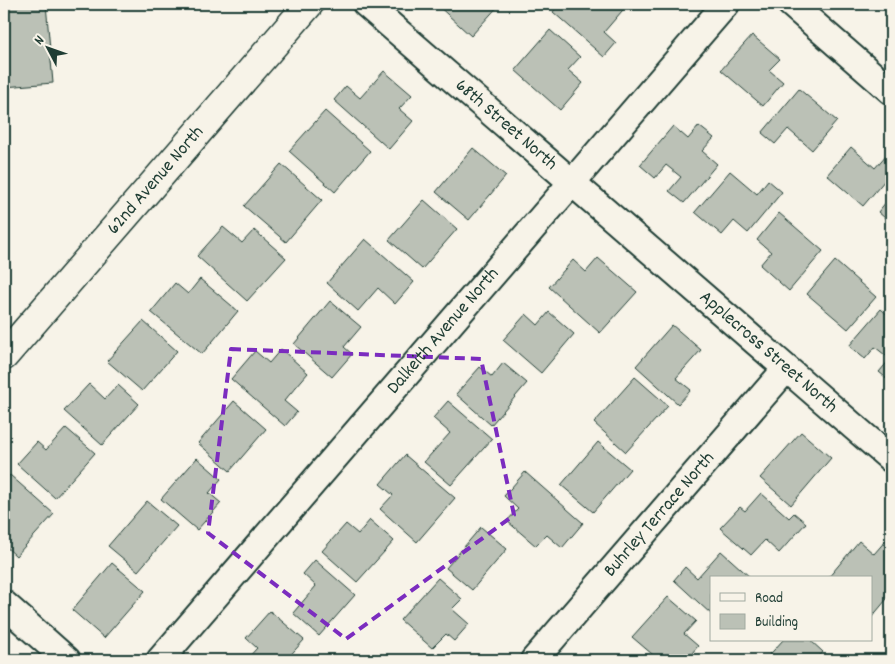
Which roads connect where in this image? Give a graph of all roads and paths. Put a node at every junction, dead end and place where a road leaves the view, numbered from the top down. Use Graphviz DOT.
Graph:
graph roads {
  1 [pos="309,4"];
  2 [pos="366,4"];
  3 [pos="726,4"];
  4 [pos="792,4"];
  5 [pos="891,91"];
  6 [pos="572,183"];
  7 [pos="646,247"];
  8 [pos="4,356"];
  9 [pos="786,369"];
  10 [pos="891,460"];
  11 [pos="4,604"];
  12 [pos="67,660"];
  13 [pos="160,660"];
  14 [pos="534,660"];
  1 -- 8 [label="street, 62nd Avenue North"];
  2 -- 6 [label="street, 68th Street North"];
  3 -- 6 [label="street, Dalkeith Avenue North"];
  4 -- 5 [label="street"];
  6 -- 7 [label="street, 68th Street North"];
  6 -- 13 [label="street, Dalkeith Avenue North"];
  7 -- 9 [label="street, Applecross Street North"];
  9 -- 10 [label="street, Applecross Street North"];
  9 -- 14 [label="street, Buhrley Terrace North"];
  11 -- 12 [label="street"];
}
